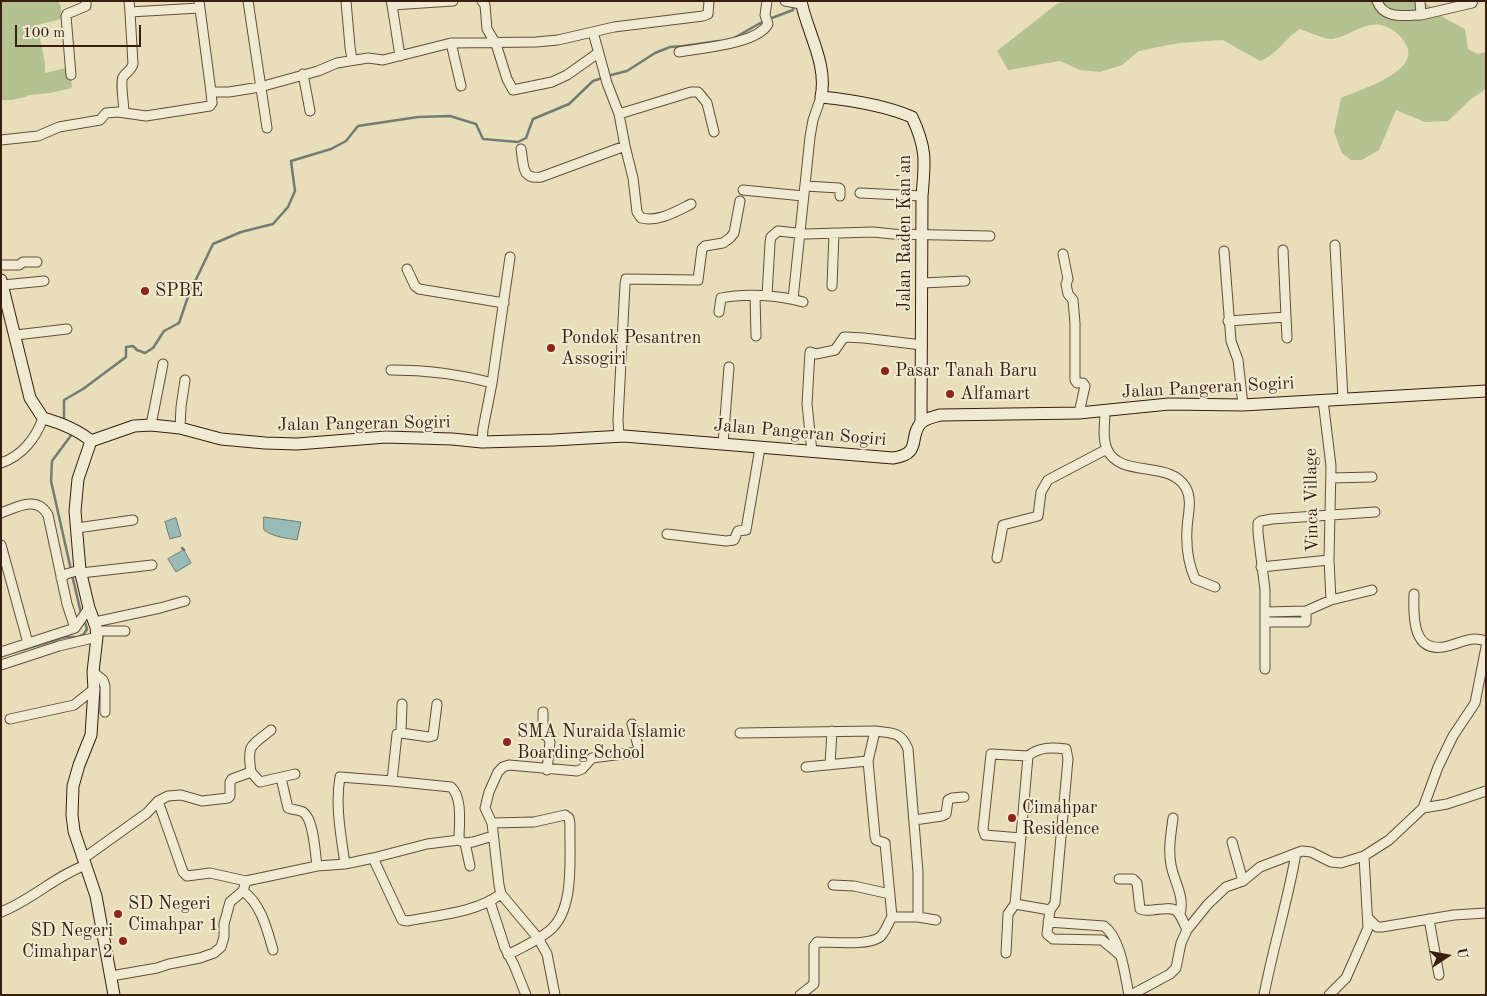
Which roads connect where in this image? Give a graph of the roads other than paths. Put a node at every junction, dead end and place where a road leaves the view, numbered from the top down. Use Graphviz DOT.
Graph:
graph roads {
  1 [pos="86,1"];
  2 [pos="129,1"];
  3 [pos="248,1"];
  4 [pos="346,1"];
  5 [pos="453,1"];
  6 [pos="709,1"];
  7 [pos="767,1"];
  8 [pos="785,1"];
  9 [pos="1377,1"];
  10 [pos="1420,1"];
  11 [pos="1474,1"];
  12 [pos="391,3"];
  13 [pos="799,3"];
  14 [pos="199,5"];
  15 [pos="484,5"];
  16 [pos="130,12"];
  17 [pos="1421,15"];
  18 [pos="593,32"];
  19 [pos="451,43"];
  20 [pos="496,44"];
  21 [pos="679,52"];
  22 [pos="598,53"];
  23 [pos="400,56"];
  24 [pos="352,60"];
  25 [pos="303,74"];
  26 [pos="72,76"];
  27 [pos="461,86"];
  28 [pos="260,87"];
  29 [pos="211,92"];
  30 [pos="821,97"];
  31 [pos="310,111"];
  32 [pos="124,112"];
  33 [pos="619,114"];
  34 [pos="268,128"];
  35 [pos="714,132"];
  36 [pos="1,140"];
  37 [pos="625,146"];
  38 [pos="521,149"];
  39 [pos="743,190"];
  40 [pos="804,191"];
  41 [pos="860,193"];
  42 [pos="840,196"];
  43 [pos="922,196"];
  44 [pos="740,201"];
  45 [pos="691,204"];
  46 [pos="800,232"];
  47 [pos="834,233"];
  48 [pos="922,233"];
  49 [pos="990,236"];
  50 [pos="1336,245"];
  51 [pos="1283,250"];
  52 [pos="1224,251"];
  53 [pos="1063,254"];
  54 [pos="510,256"];
  55 [pos="37,262"];
  56 [pos="1,264"];
  57 [pos="407,269"];
  58 [pos="44,281"];
  59 [pos="965,282"];
  60 [pos="2,283"];
  61 [pos="922,283"];
  62 [pos="832,286"];
  63 [pos="755,296"];
  64 [pos="767,296"];
  65 [pos="793,299"];
  66 [pos="803,302"];
  67 [pos="504,303"];
  68 [pos="719,312"];
  69 [pos="1286,317"];
  70 [pos="1228,321"];
  71 [pos="67,329"];
  72 [pos="16,335"];
  73 [pos="756,336"];
  74 [pos="1287,338"];
  75 [pos="922,345"];
  76 [pos="162,364"];
  77 [pos="729,367"];
  78 [pos="391,370"];
  79 [pos="185,380"];
  80 [pos="492,383"];
  81 [pos="1486,392"];
  82 [pos="1343,399"];
  83 [pos="1323,400"];
  84 [pos="1243,405"];
  85 [pos="1105,411"];
  86 [pos="1079,413"];
  87 [pos="52,420"];
  88 [pos="921,423"];
  89 [pos="152,425"];
  90 [pos="180,428"];
  91 [pos="619,436"];
  92 [pos="91,442"];
  93 [pos="482,442"];
  94 [pos="723,444"];
  95 [pos="760,448"];
  96 [pos="1107,449"];
  97 [pos="812,452"];
  98 [pos="1,463"];
  99 [pos="1372,477"];
  100 [pos="1331,478"];
  101 [pos="1374,512"];
  102 [pos="1,513"];
  103 [pos="1329,516"];
  104 [pos="133,520"];
  105 [pos="77,528"];
  106 [pos="667,534"];
  107 [pos="1,545"];
  108 [pos="997,558"];
  109 [pos="1329,560"];
  110 [pos="152,565"];
  111 [pos="1261,567"];
  112 [pos="72,573"];
  113 [pos="1215,587"];
  114 [pos="1372,590"];
  115 [pos="1414,594"];
  116 [pos="1331,600"];
  117 [pos="185,601"];
  118 [pos="1306,611"];
  119 [pos="1266,612"];
  120 [pos="83,617"];
  121 [pos="1265,622"];
  122 [pos="96,630"];
  123 [pos="125,631"];
  124 [pos="1486,641"];
  125 [pos="28,643"];
  126 [pos="1486,646"];
  127 [pos="1,652"];
  128 [pos="1,665"];
  129 [pos="1265,669"];
  130 [pos="93,672"];
  131 [pos="94,689"];
  132 [pos="402,704"];
  133 [pos="437,704"];
  134 [pos="105,712"];
  135 [pos="543,712"];
  136 [pos="10,718"];
  137 [pos="632,724"];
  138 [pos="271,730"];
  139 [pos="832,731"];
  140 [pos="875,731"];
  141 [pos="401,733"];
  142 [pos="740,733"];
  143 [pos="1028,756"];
  144 [pos="868,762"];
  145 [pos="830,765"];
  146 [pos="806,767"];
  147 [pos="548,770"];
  148 [pos="251,772"];
  149 [pos="295,774"];
  150 [pos="281,778"];
  151 [pos="392,780"];
  152 [pos="1486,791"];
  153 [pos="964,797"];
  154 [pos="158,801"];
  155 [pos="1422,808"];
  156 [pos="1173,818"];
  157 [pos="914,820"];
  158 [pos="492,823"];
  159 [pos="493,836"];
  160 [pos="1021,838"];
  161 [pos="462,841"];
  162 [pos="1232,842"];
  163 [pos="1296,853"];
  164 [pos="1364,856"];
  165 [pos="373,858"];
  166 [pos="85,861"];
  167 [pos="345,864"];
  168 [pos="317,866"];
  169 [pos="470,866"];
  170 [pos="1119,879"];
  171 [pos="246,881"];
  172 [pos="1243,881"];
  173 [pos="833,885"];
  174 [pos="243,890"];
  175 [pos="501,894"];
  176 [pos="890,894"];
  177 [pos="490,902"];
  178 [pos="1015,904"];
  179 [pos="1050,910"];
  180 [pos="1,912"];
  181 [pos="1486,912"];
  182 [pos="1180,914"];
  183 [pos="892,917"];
  184 [pos="918,917"];
  185 [pos="1368,918"];
  186 [pos="1429,919"];
  187 [pos="936,920"];
  188 [pos="1048,922"];
  189 [pos="1187,930"];
  190 [pos="538,938"];
  191 [pos="273,950"];
  192 [pos="1006,953"];
  193 [pos="508,955"];
  194 [pos="1120,955"];
  195 [pos="1439,975"];
  196 [pos="111,976"];
  197 [pos="114,995"];
  198 [pos="526,995"];
  199 [pos="555,995"];
  200 [pos="800,995"];
  201 [pos="1130,995"];
  202 [pos="1264,995"];
  203 [pos="1329,995"];
  1 -- 26 [label="street"];
  2 -- 16 [label="street"];
  3 -- 28 [label="street"];
  4 -- 24 [label="street"];
  5 -- 12 [label="street"];
  6 -- 18 [label="street"];
  7 -- 21 [label="street"];
  8 -- 13 [label="street"];
  9 -- 17 [label="street"];
  10 -- 17 [label="street"];
  11 -- 17 [label="street"];
  12 -- 23 [label="street"];
  13 -- 30 [label="street"];
  14 -- 16 [label="street"];
  14 -- 29 [label="street"];
  15 -- 20 [label="street"];
  16 -- 32 [label="street"];
  18 -- 20 [label="street"];
  18 -- 22 [label="street"];
  19 -- 20 [label="street"];
  19 -- 23 [label="street"];
  19 -- 27 [label="street"];
  20 -- 22 [label="street"];
  22 -- 33 [label="street"];
  23 -- 24 [label="street"];
  24 -- 25 [label="street"];
  25 -- 28 [label="street"];
  25 -- 31 [label="street"];
  28 -- 29 [label="street"];
  28 -- 34 [label="street"];
  29 -- 32 [label="street"];
  30 -- 40 [label="street"];
  30 -- 43 [label="street, Jalan Raden Kan'an"];
  32 -- 36 [label="street"];
  33 -- 35 [label="street"];
  33 -- 37 [label="street"];
  37 -- 38 [label="street"];
  37 -- 45 [label="street"];
  39 -- 40 [label="street"];
  40 -- 42 [label="street"];
  40 -- 46 [label="street"];
  41 -- 43 [label="street"];
  43 -- 48 [label="street, Jalan Raden Kan'an"];
  44 -- 91 [label="street"];
  46 -- 47 [label="street"];
  46 -- 64 [label="street"];
  46 -- 65 [label="street"];
  47 -- 48 [label="street"];
  47 -- 62 [label="street"];
  48 -- 49 [label="street"];
  48 -- 61 [label="street, Jalan Raden Kan'an"];
  50 -- 82 [label="street"];
  51 -- 69 [label="street"];
  52 -- 70 [label="street"];
  53 -- 86 [label="street"];
  54 -- 67 [label="street"];
  55 -- 56 [label="street"];
  57 -- 67 [label="street"];
  58 -- 60 [label="street"];
  59 -- 61 [label="street"];
  60 -- 72 [label="street"];
  61 -- 75 [label="street, Jalan Raden Kan'an"];
  63 -- 64 [label="street"];
  63 -- 68 [label="street"];
  63 -- 73 [label="street"];
  64 -- 65 [label="street"];
  65 -- 66 [label="street"];
  67 -- 80 [label="street"];
  69 -- 70 [label="street"];
  69 -- 74 [label="street"];
  70 -- 84 [label="street"];
  71 -- 72 [label="street"];
  72 -- 87 [label="street"];
  75 -- 88 [label="street, Jalan Raden Kan'an"];
  75 -- 97 [label="street"];
  76 -- 89 [label="street"];
  77 -- 94 [label="street"];
  78 -- 80 [label="street"];
  79 -- 90 [label="street"];
  80 -- 93 [label="street"];
  81 -- 82 [label="street, Jalan Pangeran Sogiri"];
  82 -- 83 [label="street, Jalan Pangeran Sogiri"];
  83 -- 84 [label="street, Jalan Pangeran Sogiri"];
  83 -- 100 [label="street, Vinca Village"];
  84 -- 85 [label="street, Jalan Pangeran Sogiri"];
  85 -- 86 [label="street, Jalan Pangeran Sogiri"];
  85 -- 96 [label="street"];
  86 -- 88 [label="street, Jalan Pangeran Sogiri"];
  87 -- 92 [label="street"];
  87 -- 98 [label="street"];
  88 -- 97 [label="street, Jalan Pangeran Sogiri"];
  89 -- 90 [label="street, Jalan Pangeran Sogiri"];
  89 -- 92 [label="street, Jalan Pangeran Sogiri"];
  90 -- 93 [label="street, Jalan Pangeran Sogiri"];
  91 -- 93 [label="street, Jalan Pangeran Sogiri"];
  91 -- 94 [label="street, Jalan Pangeran Sogiri"];
  92 -- 105 [label="street"];
  94 -- 95 [label="street, Jalan Pangeran Sogiri"];
  95 -- 97 [label="street, Jalan Pangeran Sogiri"];
  95 -- 106 [label="street"];
  96 -- 108 [label="street"];
  96 -- 113 [label="street"];
  99 -- 100 [label="street"];
  100 -- 103 [label="street, Vinca Village"];
  101 -- 103 [label="street"];
  102 -- 112 [label="street"];
  103 -- 109 [label="street, Vinca Village"];
  103 -- 111 [label="street"];
  104 -- 105 [label="street"];
  105 -- 112 [label="street"];
  107 -- 125 [label="street"];
  109 -- 111 [label="street"];
  109 -- 116 [label="street, Vinca Village"];
  110 -- 112 [label="street"];
  111 -- 119 [label="street"];
  112 -- 120 [label="street"];
  112 -- 120 [label="street"];
  114 -- 116 [label="street"];
  115 -- 124 [label="street"];
  116 -- 118 [label="street"];
  117 -- 122 [label="street"];
  118 -- 119 [label="street"];
  118 -- 121 [label="street"];
  119 -- 121 [label="street"];
  120 -- 122 [label="street"];
  120 -- 125 [label="street"];
  121 -- 129 [label="street"];
  122 -- 123 [label="street"];
  122 -- 128 [label="street"];
  122 -- 130 [label="street"];
  125 -- 127 [label="street"];
  126 -- 155 [label="street"];
  130 -- 131 [label="street"];
  130 -- 134 [label="street"];
  131 -- 136 [label="street"];
  131 -- 166 [label="street"];
  132 -- 141 [label="street"];
  133 -- 141 [label="street"];
  135 -- 147 [label="street"];
  137 -- 147 [label="street"];
  138 -- 148 [label="street"];
  139 -- 140 [label="street"];
  139 -- 142 [label="street"];
  139 -- 145 [label="street"];
  140 -- 144 [label="street"];
  140 -- 157 [label="street"];
  141 -- 151 [label="street"];
  143 -- 160 [label="street"];
  143 -- 160 [label="street"];
  143 -- 179 [label="street"];
  144 -- 145 [label="street"];
  144 -- 176 [label="street"];
  145 -- 146 [label="street"];
  147 -- 158 [label="street"];
  148 -- 150 [label="street"];
  148 -- 154 [label="street"];
  149 -- 150 [label="street"];
  150 -- 168 [label="street"];
  151 -- 161 [label="street"];
  151 -- 167 [label="street"];
  152 -- 155 [label="street"];
  153 -- 157 [label="street"];
  154 -- 166 [label="street"];
  154 -- 171 [label="street"];
  155 -- 164 [label="street"];
  156 -- 182 [label="street"];
  157 -- 184 [label="street"];
  158 -- 159 [label="street"];
  158 -- 190 [label="street"];
  159 -- 161 [label="street"];
  159 -- 175 [label="street"];
  160 -- 178 [label="street"];
  161 -- 165 [label="street"];
  161 -- 169 [label="street"];
  162 -- 172 [label="street"];
  163 -- 164 [label="street"];
  163 -- 172 [label="street"];
  163 -- 202 [label="street"];
  164 -- 185 [label="street"];
  165 -- 167 [label="street"];
  165 -- 177 [label="street"];
  166 -- 180 [label="street"];
  166 -- 196 [label="street"];
  167 -- 168 [label="street"];
  168 -- 171 [label="street"];
  170 -- 182 [label="street"];
  171 -- 174 [label="street"];
  172 -- 189 [label="street"];
  173 -- 176 [label="street"];
  174 -- 191 [label="street"];
  174 -- 196 [label="street"];
  175 -- 177 [label="street"];
  175 -- 190 [label="street"];
  176 -- 183 [label="street"];
  177 -- 193 [label="street"];
  178 -- 179 [label="street"];
  178 -- 192 [label="street"];
  179 -- 188 [label="street"];
  181 -- 186 [label="street"];
  182 -- 189 [label="street"];
  183 -- 184 [label="street"];
  183 -- 200 [label="street"];
  184 -- 187 [label="street"];
  185 -- 186 [label="street"];
  185 -- 203 [label="street"];
  186 -- 195 [label="street"];
  188 -- 194 [label="street"];
  188 -- 194 [label="street"];
  189 -- 201 [label="street"];
  190 -- 193 [label="street"];
  190 -- 199 [label="street"];
  193 -- 198 [label="street"];
  194 -- 201 [label="street"];
  196 -- 197 [label="street"];
}
